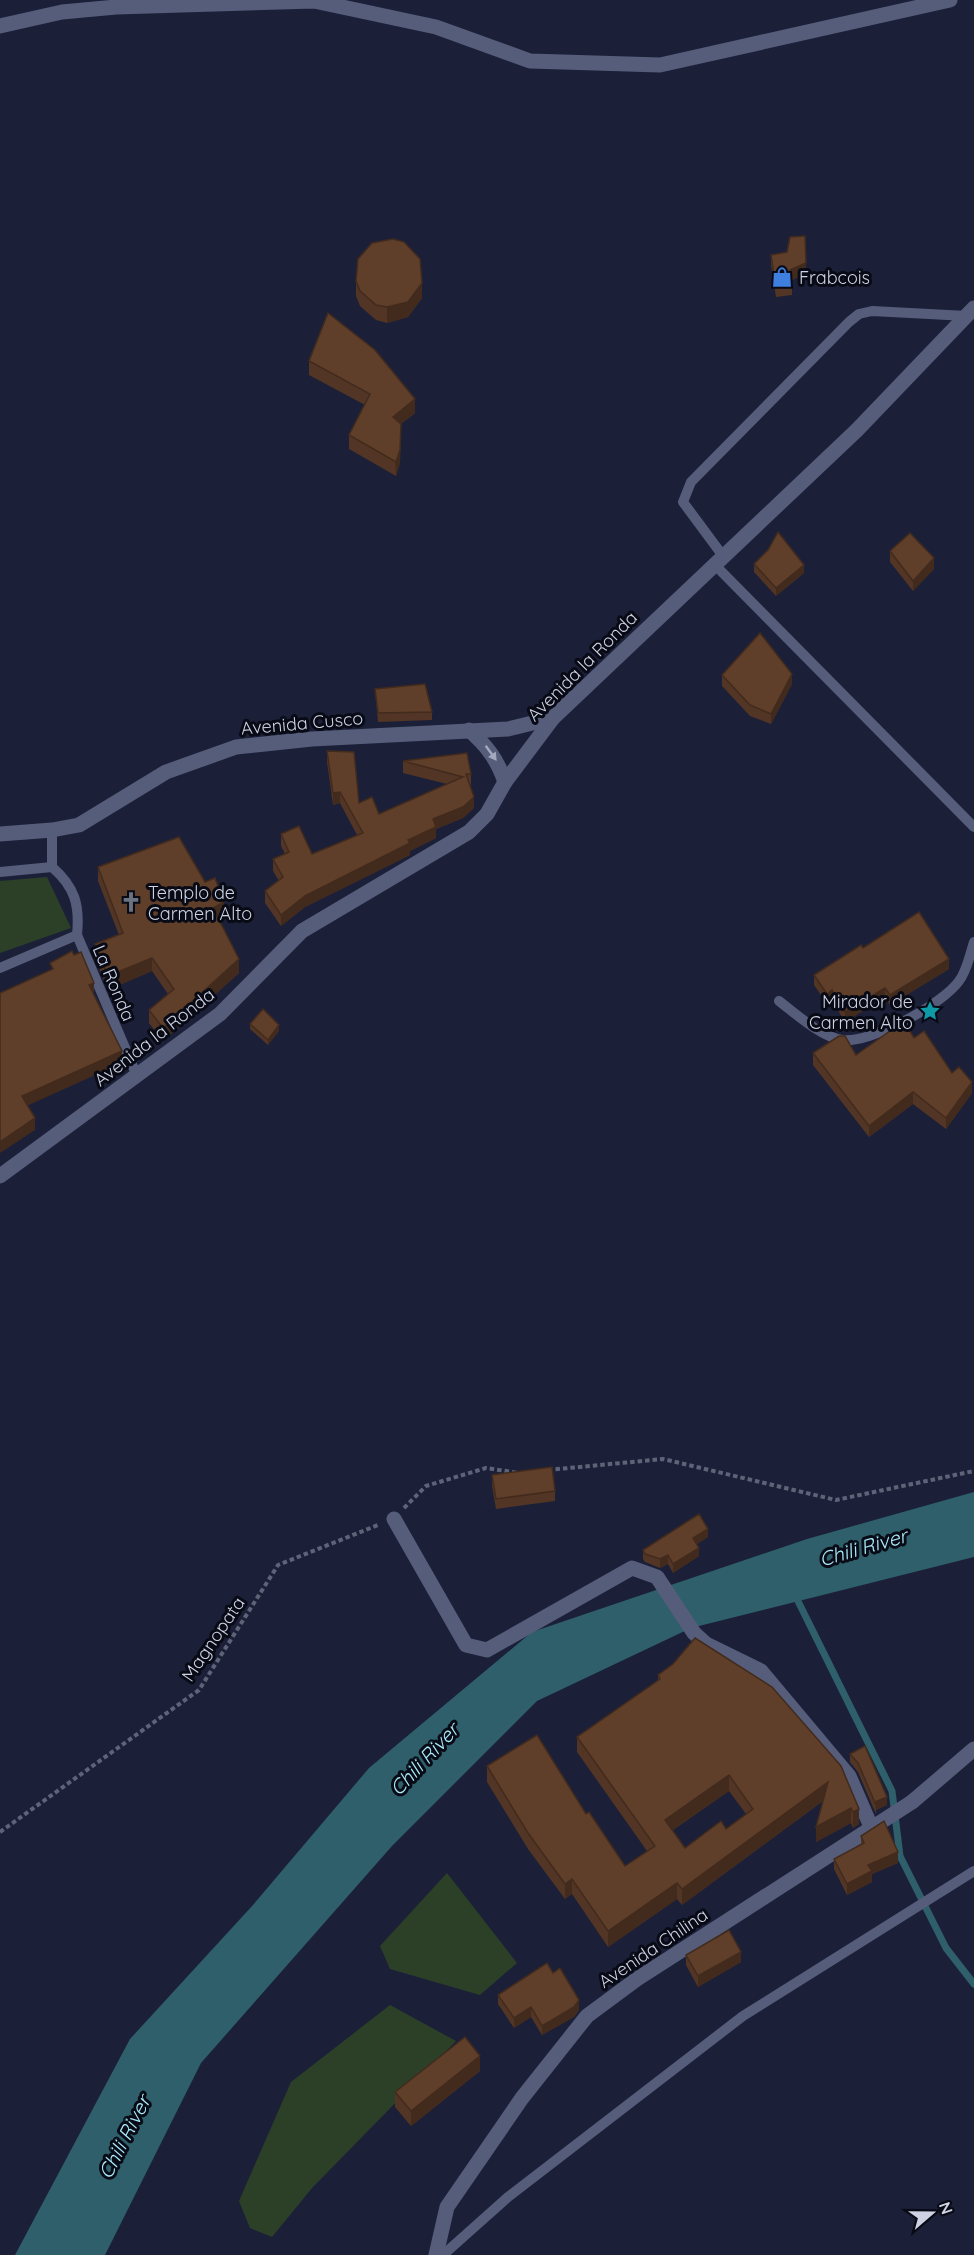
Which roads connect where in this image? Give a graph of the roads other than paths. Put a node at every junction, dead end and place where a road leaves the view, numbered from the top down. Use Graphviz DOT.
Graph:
graph roads {
  1 [pos="951,0"];
  2 [pos="0,26"];
  3 [pos="970,312"];
  4 [pos="718,560"];
  5 [pos="553,718"];
  6 [pos="469,730"];
  7 [pos="505,782"];
  8 [pos="974,827"];
  9 [pos="52,830"];
  10 [pos="0,834"];
  11 [pos="52,867"];
  12 [pos="0,872"];
  13 [pos="77,935"];
  14 [pos="974,942"];
  15 [pos="0,969"];
  16 [pos="779,1001"];
  17 [pos="137,1076"];
  18 [pos="0,1176"];
  19 [pos="394,1519"];
  20 [pos="974,1749"];
  21 [pos="872,1829"];
  22 [pos="974,1871"];
  23 [pos="438,2254"];
  1 -- 2 [label="street"];
  3 -- 4 [label="street, Avenida la Ronda"];
  3 -- 4 [label="lane"];
  4 -- 5 [label="street, Avenida la Ronda"];
  4 -- 8 [label="lane"];
  5 -- 6 [label="street, Avenida Cusco"];
  5 -- 7 [label="street, Avenida la Ronda"];
  6 -- 7 [label="street, one-way"];
  6 -- 9 [label="street, Avenida Cusco"];
  7 -- 17 [label="street, Avenida la Ronda"];
  9 -- 10 [label="street, Avenida Cusco"];
  9 -- 11 [label="lane"];
  11 -- 12 [label="lane"];
  11 -- 13 [label="lane"];
  13 -- 15 [label="lane"];
  13 -- 17 [label="lane, La Ronda"];
  14 -- 16 [label="lane"];
  17 -- 18 [label="street, Avenida la Ronda"];
  19 -- 21 [label="street"];
  20 -- 21 [label="street, Avenida Chilina"];
  21 -- 23 [label="street, Avenida Chilina"];
  22 -- 23 [label="lane"];
}
